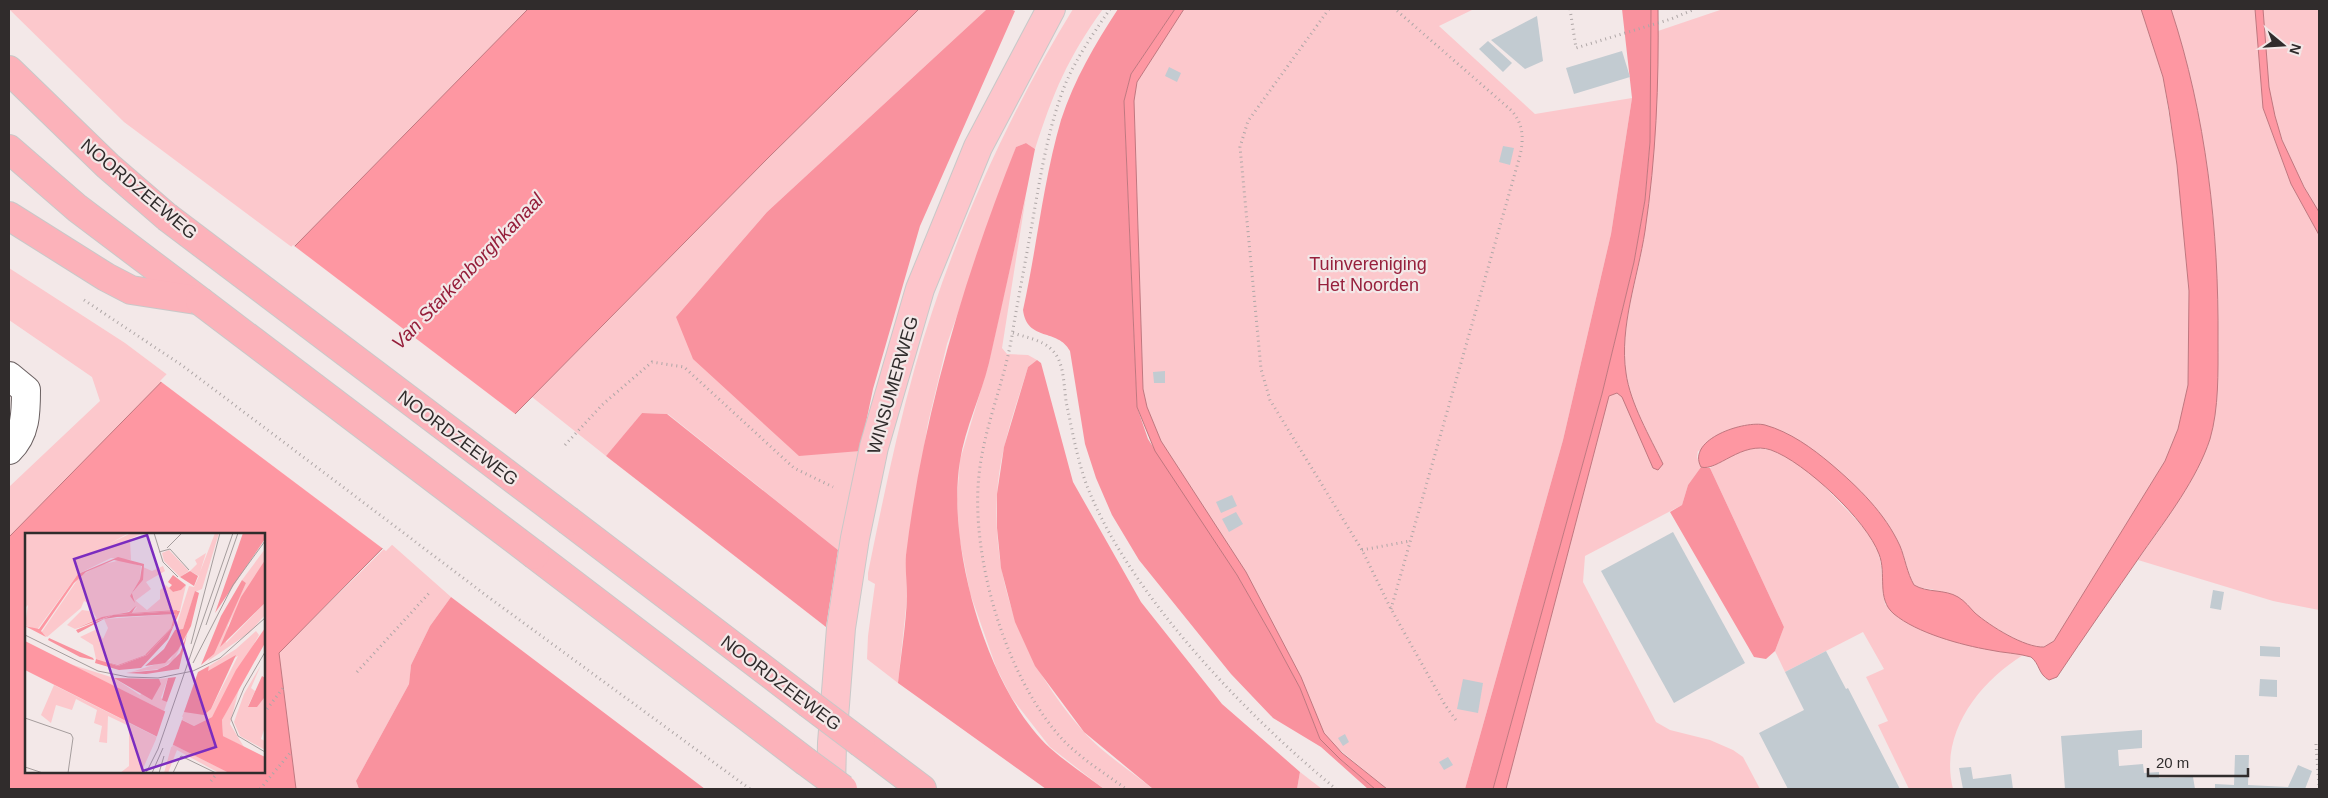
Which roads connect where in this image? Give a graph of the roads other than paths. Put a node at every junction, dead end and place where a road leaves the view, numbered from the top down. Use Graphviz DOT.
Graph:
graph roads {
  1 [pos="1052,9"];
  2 [pos="9,70"];
  3 [pos="9,150"];
  4 [pos="9,216"];
  5 [pos="200,300"];
  6 [pos="9,376"];
  7 [pos="9,450"];
  8 [pos="831,789"];
  9 [pos="843,789"];
  10 [pos="922,789"];
  1 -- 8 [label="main road, WINSUMERWEG"];
  2 -- 10 [label="highway, NOORDZEEWEG, bridge"];
  3 -- 5 [label="highway"];
  4 -- 5 [label="highway"];
  5 -- 9 [label="highway, bridge"];
  6 -- 7 [label="street"];
}
